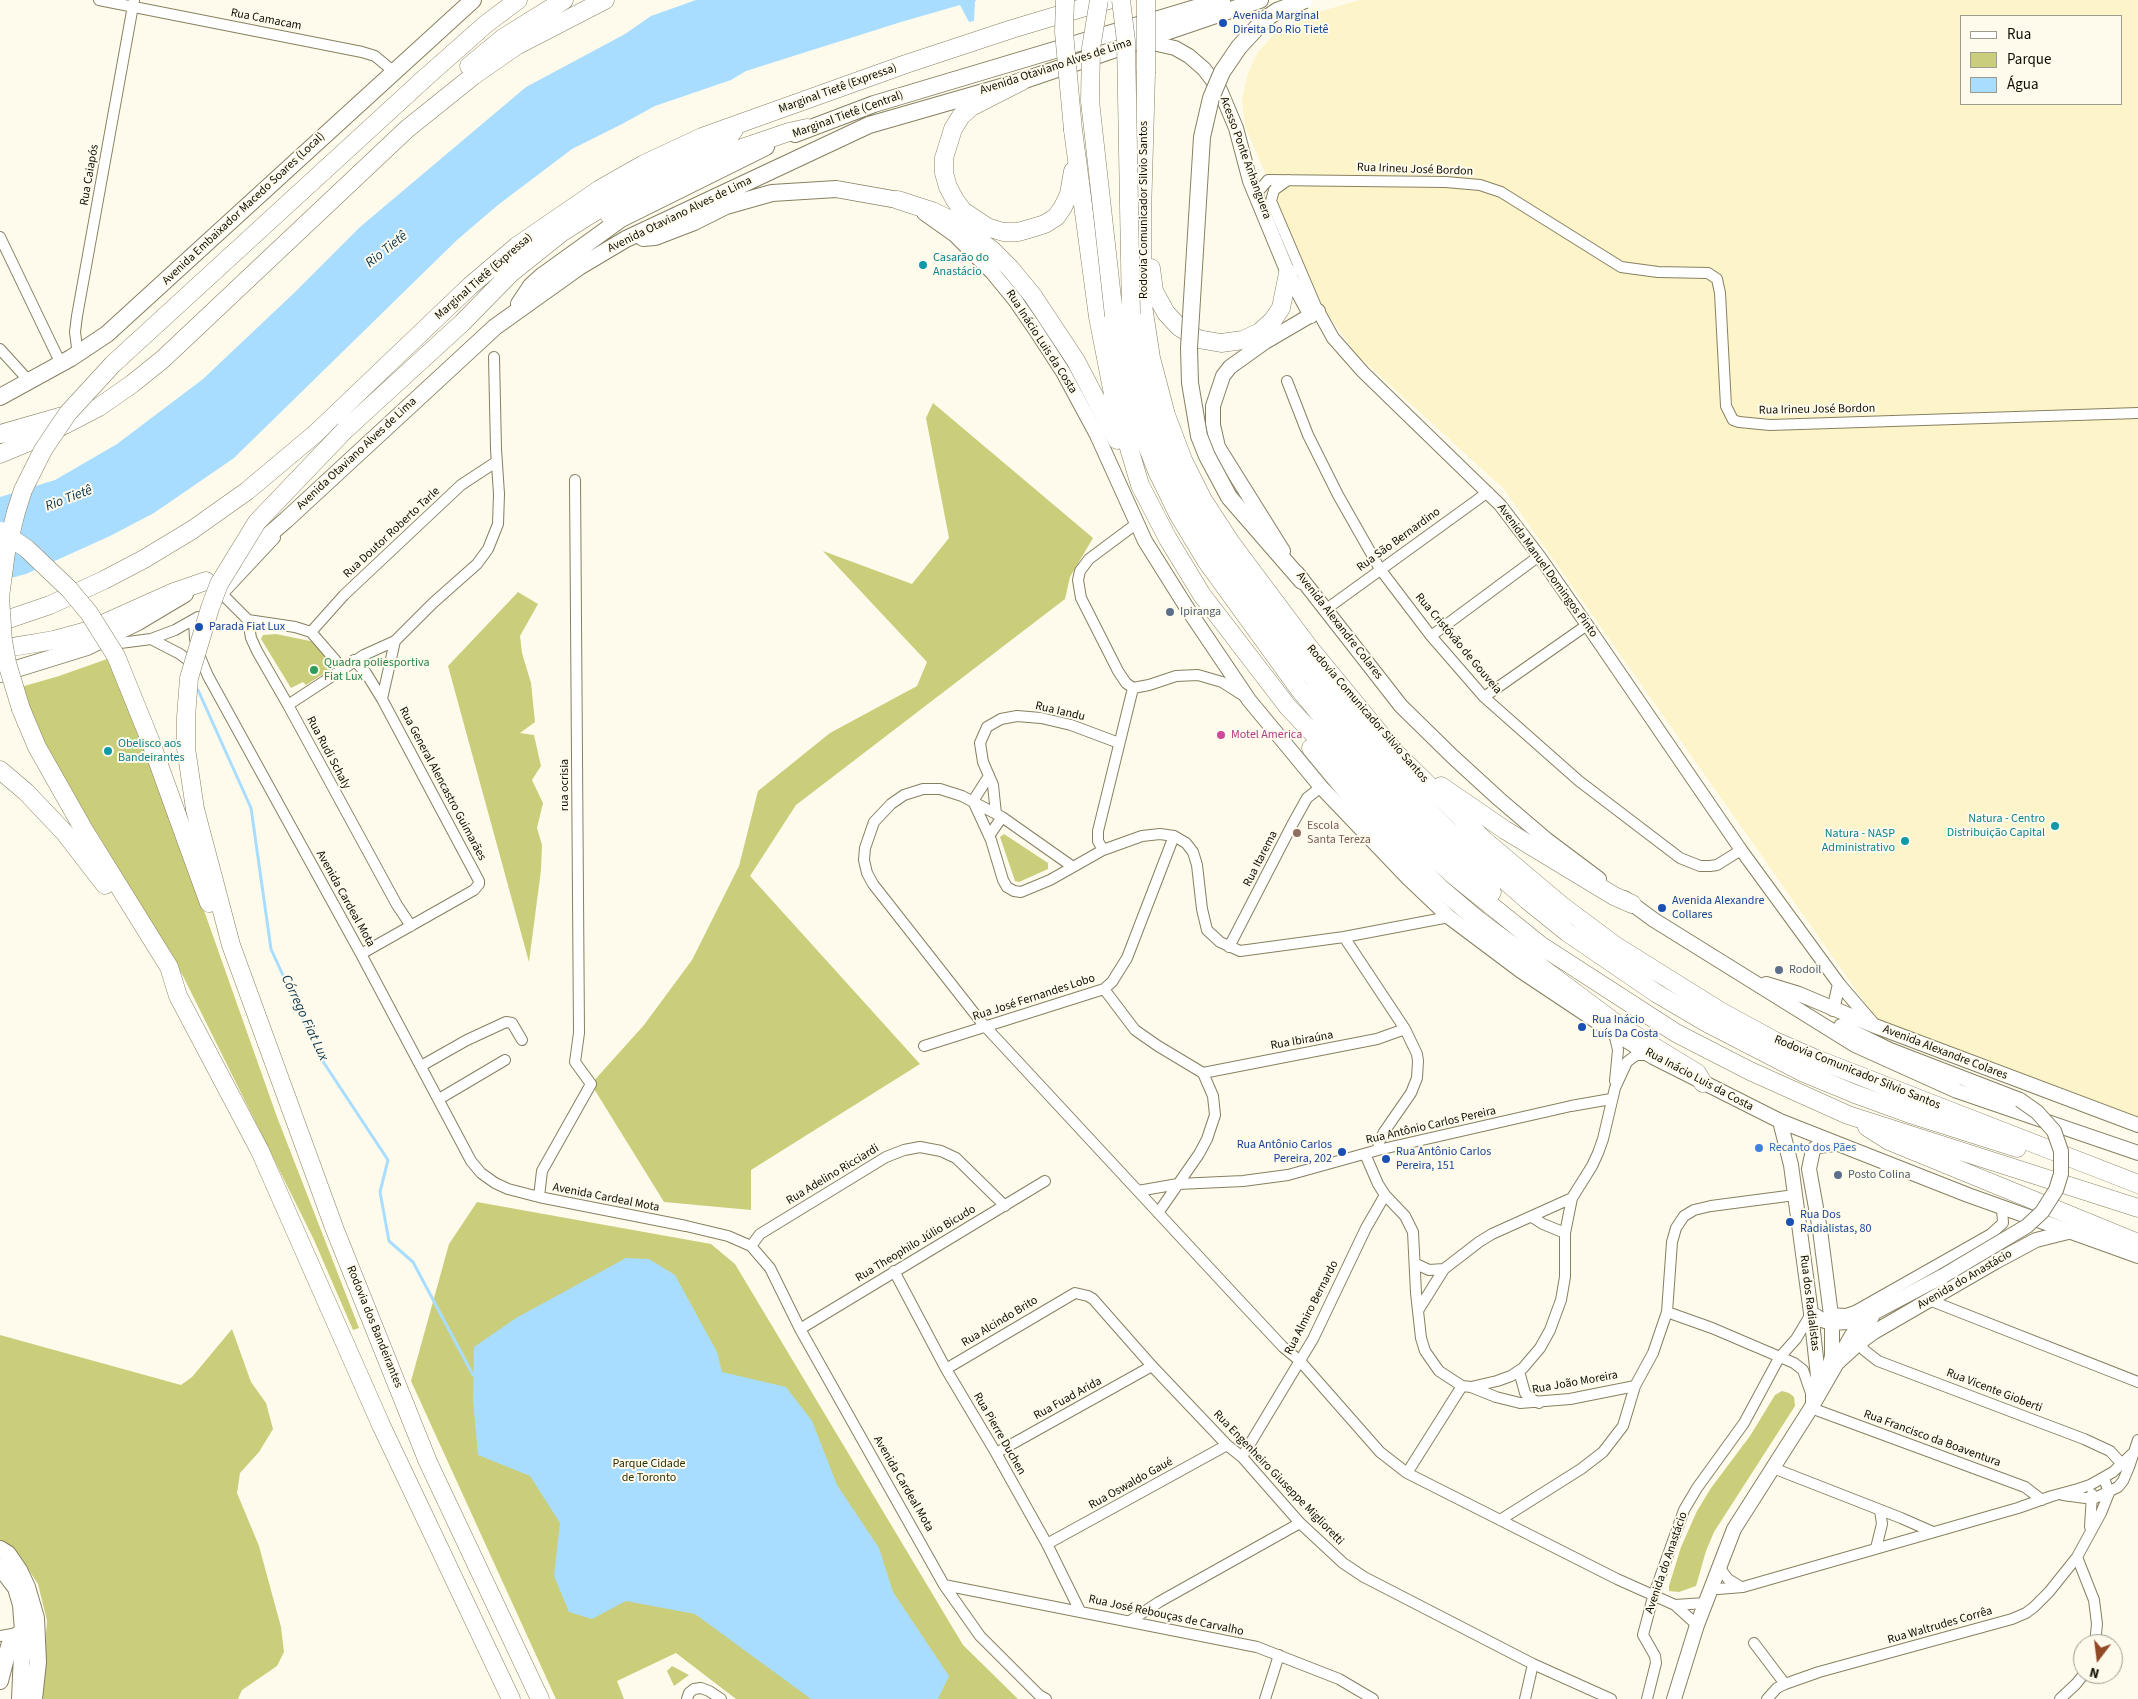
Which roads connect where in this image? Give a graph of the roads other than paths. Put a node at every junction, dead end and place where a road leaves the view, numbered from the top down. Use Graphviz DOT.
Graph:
graph roads {
  1 [pos="99,0"];
  2 [pos="473,0"];
  3 [pos="518,0"];
  4 [pos="542,0"];
  5 [pos="564,0"];
  6 [pos="605,0"];
  7 [pos="1065,0"];
  8 [pos="1099,0"];
  9 [pos="1109,0"];
  10 [pos="1121,0"];
  11 [pos="1146,0"];
  12 [pos="1222,0"];
  13 [pos="1260,0"];
  14 [pos="1305,0"];
  15 [pos="134,3"];
  16 [pos="1139,40"];
  17 [pos="453,53"];
  18 [pos="393,71"];
  19 [pos="1022,81"];
  20 [pos="739,124"];
  21 [pos="807,128"];
  22 [pos="407,129"];
  23 [pos="1075,151"];
  24 [pos="1288,179"];
  25 [pos="1256,194"];
  26 [pos="898,200"];
  27 [pos="1142,214"];
  28 [pos="0,237"];
  29 [pos="626,239"];
  30 [pos="512,273"];
  31 [pos="1288,273"];
  32 [pos="516,310"];
  33 [pos="1315,314"];
  34 [pos="1122,315"];
  35 [pos="0,349"];
  36 [pos="78,355"];
  37 [pos="494,357"];
  38 [pos="61,364"];
  39 [pos="1287,381"];
  40 [pos="29,382"];
  41 [pos="0,397"];
  42 [pos="2138,413"];
  43 [pos="83,414"];
  44 [pos="0,434"];
  45 [pos="0,454"];
  46 [pos="496,462"];
  47 [pos="575,480"];
  48 [pos="1140,485"];
  49 [pos="1488,492"];
  50 [pos="286,520"];
  51 [pos="1136,524"];
  52 [pos="0,530"];
  53 [pos="1539,556"];
  54 [pos="1380,569"];
  55 [pos="206,580"];
  56 [pos="1302,581"];
  57 [pos="223,595"];
  58 [pos="1325,610"];
  59 [pos="194,620"];
  60 [pos="248,620"];
  61 [pos="0,622"];
  62 [pos="1587,625"];
  63 [pos="312,632"];
  64 [pos="1431,636"];
  65 [pos="151,639"];
  66 [pos="395,641"];
  67 [pos="87,647"];
  68 [pos="0,648"];
  69 [pos="354,660"];
  70 [pos="343,669"];
  71 [pos="0,674"];
  72 [pos="208,676"];
  73 [pos="1133,688"];
  74 [pos="1484,697"];
  75 [pos="382,699"];
  76 [pos="1250,700"];
  77 [pos="288,705"];
  78 [pos="1288,706"];
  79 [pos="1119,744"];
  80 [pos="1396,752"];
  81 [pos="0,770"];
  82 [pos="988,776"];
  83 [pos="1321,787"];
  84 [pos="973,802"];
  85 [pos="999,816"];
  86 [pos="989,836"];
  87 [pos="1174,836"];
  88 [pos="1103,850"];
  89 [pos="1741,850"];
  90 [pos="1072,867"];
  91 [pos="1632,904"];
  92 [pos="1449,917"];
  93 [pos="411,926"];
  94 [pos="1344,937"];
  95 [pos="230,945"];
  96 [pos="1230,947"];
  97 [pos="361,954"];
  98 [pos="1751,980"];
  99 [pos="1839,984"];
  100 [pos="1104,989"];
  101 [pos="1611,992"];
  102 [pos="178,996"];
  103 [pos="1791,1006"];
  104 [pos="1833,1010"];
  105 [pos="1875,1026"];
  106 [pos="987,1027"];
  107 [pos="1405,1030"];
  108 [pos="1614,1033"];
  109 [pos="522,1040"];
  110 [pos="924,1046"];
  111 [pos="1653,1057"];
  112 [pos="505,1060"];
  113 [pos="421,1066"];
  114 [pos="1203,1073"];
  115 [pos="1703,1083"];
  116 [pos="1614,1088"];
  117 [pos="1611,1099"];
  118 [pos="439,1100"];
  119 [pos="1848,1115"];
  120 [pos="1780,1122"];
  121 [pos="2138,1125"];
  122 [pos="1838,1144"];
  123 [pos="1378,1150"];
  124 [pos="2138,1153"];
  125 [pos="1365,1154"];
  126 [pos="1045,1182"];
  127 [pos="1178,1184"];
  128 [pos="2138,1186"];
  129 [pos="1138,1191"];
  130 [pos="1385,1195"];
  131 [pos="1794,1195"];
  132 [pos="539,1197"];
  133 [pos="1572,1198"];
  134 [pos="1005,1206"];
  135 [pos="2002,1208"];
  136 [pos="2138,1208"];
  137 [pos="1158,1213"];
  138 [pos="1532,1217"];
  139 [pos="1820,1230"];
  140 [pos="1800,1231"];
  141 [pos="2069,1232"];
  142 [pos="1565,1233"];
  143 [pos="2138,1243"];
  144 [pos="751,1246"];
  145 [pos="2138,1256"];
  146 [pos="1416,1264"];
  147 [pos="1444,1270"];
  148 [pos="894,1271"];
  149 [pos="1066,1298"];
  150 [pos="1929,1300"];
  151 [pos="1419,1309"];
  152 [pos="1878,1311"];
  153 [pos="1667,1312"];
  154 [pos="1811,1314"];
  155 [pos="1831,1318"];
  156 [pos="800,1329"];
  157 [pos="1860,1342"];
  158 [pos="1779,1358"];
  159 [pos="1300,1361"];
  160 [pos="1837,1364"];
  161 [pos="1152,1366"];
  162 [pos="946,1369"];
  163 [pos="1519,1371"];
  164 [pos="1826,1380"];
  165 [pos="2138,1382"];
  166 [pos="1467,1386"];
  167 [pos="1635,1386"];
  168 [pos="1815,1402"];
  169 [pos="1539,1403"];
  170 [pos="2138,1440"];
  171 [pos="1227,1444"];
  172 [pos="2134,1452"];
  173 [pos="996,1453"];
  174 [pos="1242,1457"];
  175 [pos="2121,1463"];
  176 [pos="1773,1468"];
  177 [pos="1407,1473"];
  178 [pos="2104,1478"];
  179 [pos="2090,1485"];
  180 [pos="2109,1492"];
  181 [pos="2059,1494"];
  182 [pos="2093,1499"];
  183 [pos="2042,1500"];
  184 [pos="1880,1510"];
  185 [pos="1500,1520"];
  186 [pos="1300,1522"];
  187 [pos="1932,1532"];
  188 [pos="2090,1533"];
  189 [pos="1047,1544"];
  190 [pos="1876,1548"];
  191 [pos="0,1549"];
  192 [pos="2077,1557"];
  193 [pos="0,1567"];
  194 [pos="1719,1567"];
  195 [pos="944,1585"];
  196 [pos="1740,1587"];
  197 [pos="1711,1588"];
  198 [pos="1653,1597"];
  199 [pos="1705,1603"];
  200 [pos="1674,1605"];
  201 [pos="1080,1611"];
  202 [pos="1130,1621"];
  203 [pos="1697,1625"];
  204 [pos="2096,1634"];
  205 [pos="31,1635"];
  206 [pos="0,1636"];
  207 [pos="1754,1643"];
  208 [pos="1279,1655"];
  209 [pos="1533,1664"];
  210 [pos="0,1681"];
  211 [pos="1785,1684"];
  212 [pos="2076,1684"];
  213 [pos="1042,1698"];
  214 [pos="20,1699"];
  215 [pos="34,1699"];
  216 [pos="511,1699"];
  217 [pos="540,1699"];
  218 [pos="687,1699"];
  219 [pos="721,1699"];
  220 [pos="1265,1699"];
  221 [pos="1373,1699"];
  222 [pos="1525,1699"];
  223 [pos="1611,1699"];
  224 [pos="1647,1699"];
  225 [pos="1674,1699"];
  226 [pos="1766,1699"];
  227 [pos="2060,1699"];
  1 -- 15 [label="street, Rua Camacam"];
  2 -- 18 [label="main road, Avenida Embaixador Macedo Soares (Local)"];
  3 -- 17 [label="highway"];
  4 -- 17 [label="highway"];
  5 -- 22 [label="highway"];
  6 -- 22 [label="highway"];
  7 -- 23 [label="highway, bridge"];
  8 -- 34 [label="highway, bridge"];
  9 -- 20 [label="highway, Marginal Tietê (Expressa)"];
  10 -- 34 [label="highway, bridge"];
  11 -- 27 [label="highway, Rodovia Comunicador Silvio Santos, bridge"];
  12 -- 21 [label="main road, Marginal Tietê (Central)"];
  13 -- 16 [label="main road, Avenida Otaviano Alves de Lima"];
  14 -- 56 [label="main road, bridge"];
  15 -- 18 [label="street, Rua Camacam"];
  15 -- 36 [label="street, Rua Caiapós"];
  16 -- 19 [label="main road, Avenida Otaviano Alves de Lima"];
  16 -- 25 [label="main road, Acesso Ponte Anhanguera"];
  17 -- 102 [label="highway, bridge"];
  18 -- 36 [label="main road, Avenida Embaixador Macedo Soares (Local)"];
  19 -- 23 [label="highway"];
  19 -- 29 [label="main road, Avenida Otaviano Alves de Lima"];
  20 -- 30 [label="highway"];
  20 -- 61 [label="highway, Marginal Tietê (Expressa)"];
  21 -- 30 [label="highway"];
  21 -- 32 [label="main road, Marginal Tietê (Central)"];
  22 -- 43 [label="highway"];
  23 -- 48 [label="highway"];
  24 -- 25 [label="street"];
  24 -- 33 [label="street, Avenida Manuel Domingos Pinto"];
  24 -- 42 [label="street, Rua Irineu José Bordon"];
  25 -- 31 [label="main road, Acesso Ponte Anhanguera"];
  26 -- 29 [label="main road"];
  26 -- 48 [label="highway"];
  26 -- 51 [label="main road, Rua Inácio Luis da Costa"];
  27 -- 31 [label="highway"];
  27 -- 80 [label="highway, Rodovia Comunicador Silvio Santos"];
  28 -- 38 [label="street"];
  29 -- 32 [label="main road, Avenida Otaviano Alves de Lima"];
  30 -- 95 [label="highway, bridge"];
  31 -- 33 [label="main road, Acesso Ponte Anhanguera"];
  32 -- 50 [label="main road, Avenida Otaviano Alves de Lima"];
  33 -- 49 [label="street, Avenida Manuel Domingos Pinto"];
  33 -- 56 [label="main road, Avenida Alexandre Colares"];
  34 -- 101 [label="highway"];
  34 -- 128 [label="highway"];
  35 -- 40 [label="street"];
  36 -- 38 [label="main road, Avenida Embaixador Macedo Soares (Local)"];
  37 -- 46 [label="street"];
  38 -- 40 [label="main road, Avenida Embaixador Macedo Soares (Local)"];
  39 -- 54 [label="street, Rua Cristóvão de Gouveia"];
  40 -- 41 [label="main road, Avenida Embaixador Macedo Soares (Local)"];
  43 -- 44 [label="highway"];
  43 -- 45 [label="highway"];
  46 -- 63 [label="street, Rua Doutor Roberto Tarle"];
  46 -- 66 [label="street"];
  47 -- 132 [label="street, rua ocrisia"];
  48 -- 78 [label="highway"];
  49 -- 53 [label="street, Avenida Manuel Domingos Pinto"];
  49 -- 54 [label="street, Rua São Bernardino"];
  50 -- 55 [label="main road, Avenida Otaviano Alves de Lima"];
  50 -- 57 [label="street"];
  51 -- 73 [label="street"];
  51 -- 76 [label="main road, Rua Inácio Luis da Costa"];
  52 -- 95 [label="highway, bridge"];
  53 -- 62 [label="street, Avenida Manuel Domingos Pinto"];
  53 -- 64 [label="street"];
  54 -- 58 [label="street, Rua São Bernardino"];
  54 -- 64 [label="street, Rua Cristóvão de Gouveia"];
  55 -- 67 [label="main road, Avenida Otaviano Alves de Lima"];
  55 -- 68 [label="highway"];
  56 -- 58 [label="main road, Avenida Alexandre Colares"];
  57 -- 59 [label="street"];
  57 -- 60 [label="street"];
  58 -- 91 [label="main road, Avenida Alexandre Colares"];
  59 -- 65 [label="street"];
  59 -- 72 [label="street, Avenida Cardeal Mota"];
  60 -- 63 [label="street"];
  60 -- 77 [label="street, Rua Rudi Schaly"];
  62 -- 74 [label="street"];
  62 -- 89 [label="street, Avenida Manuel Domingos Pinto"];
  63 -- 70 [label="street"];
  64 -- 74 [label="street, Rua Cristóvão de Gouveia"];
  65 -- 67 [label="street"];
  65 -- 72 [label="street, Avenida Cardeal Mota"];
  66 -- 69 [label="street"];
  66 -- 75 [label="street, Rua General Alencastro Guimarães"];
  67 -- 71 [label="main road, Avenida Otaviano Alves de Lima"];
  69 -- 70 [label="street"];
  69 -- 75 [label="street, Rua General Alencastro Guimarães"];
  70 -- 77 [label="street"];
  72 -- 97 [label="street, Avenida Cardeal Mota"];
  73 -- 76 [label="street, Rua Inácio Luis da Costa"];
  73 -- 79 [label="street"];
  74 -- 89 [label="street, Rua Cristóvão de Gouveia"];
  75 -- 93 [label="street, Rua General Alencastro Guimarães"];
  76 -- 83 [label="main road, Rua Inácio Luis da Costa"];
  77 -- 93 [label="street, Rua Rudi Schaly"];
  78 -- 101 [label="highway"];
  78 -- 115 [label="highway"];
  79 -- 82 [label="street, Rua Iandu"];
  79 -- 88 [label="street"];
  80 -- 91 [label="highway"];
  80 -- 128 [label="highway, Rodovia Comunicador Silvio Santos"];
  81 -- 102 [label="highway"];
  82 -- 84 [label="street"];
  82 -- 85 [label="street, Rua Iandu"];
  83 -- 92 [label="main road, Rua Inácio Luis da Costa"];
  83 -- 96 [label="street, Rua Itarema"];
  84 -- 85 [label="street"];
  84 -- 86 [label="street"];
  84 -- 106 [label="street"];
  85 -- 86 [label="street"];
  85 -- 90 [label="street"];
  86 -- 90 [label="street"];
  87 -- 88 [label="street"];
  87 -- 96 [label="street"];
  87 -- 100 [label="street, Rua José Fernandes Lobo"];
  88 -- 90 [label="street"];
  89 -- 99 [label="street, Avenida Manuel Domingos Pinto"];
  91 -- 98 [label="main road"];
  92 -- 94 [label="street"];
  92 -- 108 [label="main road, Rua Inácio Luis da Costa"];
  93 -- 97 [label="street"];
  94 -- 96 [label="street"];
  94 -- 107 [label="street"];
  95 -- 217 [label="highway, Rodovia dos Bandeirantes"];
  97 -- 113 [label="street, Avenida Cardeal Mota"];
  98 -- 103 [label="main road"];
  98 -- 104 [label="main road, Avenida Alexandre Colares"];
  99 -- 104 [label="street"];
  99 -- 105 [label="street, Avenida Manuel Domingos Pinto"];
  100 -- 106 [label="street, Rua José Fernandes Lobo"];
  100 -- 114 [label="street"];
  101 -- 119 [label="highway"];
  102 -- 216 [label="highway"];
  103 -- 124 [label="main road"];
  103 -- 152 [label="main road, bridge"];
  104 -- 105 [label="main road, Avenida Alexandre Colares"];
  105 -- 121 [label="main road, Avenida Alexandre Colares"];
  106 -- 110 [label="street, Rua José Fernandes Lobo"];
  106 -- 129 [label="street"];
  107 -- 114 [label="street, Rua Ibiraúna"];
  107 -- 123 [label="street"];
  108 -- 111 [label="main road, Rua Inácio Luis da Costa"];
  108 -- 116 [label="street"];
  109 -- 113 [label="street"];
  111 -- 115 [label="main road, Rua Inácio Luis da Costa"];
  111 -- 116 [label="street"];
  112 -- 118 [label="street"];
  113 -- 118 [label="street, Avenida Cardeal Mota"];
  114 -- 127 [label="street"];
  115 -- 120 [label="main road, Rua Inácio Luis da Costa"];
  116 -- 117 [label="street"];
  117 -- 123 [label="street, Rua Antônio Carlos Pereira"];
  117 -- 133 [label="street"];
  118 -- 132 [label="street, Avenida Cardeal Mota"];
  119 -- 136 [label="highway"];
  119 -- 143 [label="highway"];
  120 -- 122 [label="main road, Rua Inácio Luis da Costa"];
  120 -- 131 [label="main road, Rua dos Radialistas"];
  122 -- 135 [label="main road, Rua Inácio Luis da Costa"];
  122 -- 139 [label="main road, Rua dos Radialistas"];
  123 -- 125 [label="street, Rua Antônio Carlos Pereira"];
  125 -- 127 [label="street, Rua Antônio Carlos Pereira"];
  125 -- 130 [label="street, Rua João Moreira"];
  126 -- 134 [label="street, Rua Theophilo Júlio Bicudo"];
  127 -- 129 [label="street, Rua Antônio Carlos Pereira"];
  127 -- 137 [label="street"];
  129 -- 137 [label="street"];
  130 -- 146 [label="street, Rua João Moreira"];
  130 -- 159 [label="street, Rua Almiro Bernardo"];
  131 -- 140 [label="main road, Rua dos Radialistas"];
  131 -- 153 [label="street, Rua João Moreira"];
  132 -- 144 [label="street, Avenida Cardeal Mota"];
  133 -- 138 [label="street"];
  133 -- 142 [label="street"];
  134 -- 144 [label="street, Rua Adelino Ricciardi"];
  134 -- 148 [label="street, Rua Theophilo Júlio Bicudo"];
  135 -- 141 [label="main road, Rua Inácio Luis da Costa"];
  135 -- 155 [label="street"];
  137 -- 159 [label="street"];
  138 -- 142 [label="street"];
  138 -- 147 [label="street"];
  139 -- 140 [label="main road"];
  139 -- 155 [label="main road, Rua dos Radialistas"];
  140 -- 154 [label="main road, Rua dos Radialistas"];
  141 -- 145 [label="main road, Rua Inácio Luis da Costa"];
  141 -- 150 [label="main road, Avenida do Anastácio"];
  142 -- 163 [label="street"];
  144 -- 156 [label="street, Avenida Cardeal Mota"];
  146 -- 147 [label="street"];
  146 -- 151 [label="street, Rua João Moreira"];
  147 -- 151 [label="street"];
  148 -- 156 [label="street, Rua Theophilo Júlio Bicudo"];
  148 -- 162 [label="street, Rua Pierre Duchen"];
  149 -- 161 [label="street, Rua Engenheiro Giuseppe Miglioretti"];
  149 -- 162 [label="street, Rua Alcindo Brito"];
  150 -- 157 [label="main road, Avenida do Anastácio"];
  150 -- 165 [label="street"];
  151 -- 166 [label="street, Rua João Moreira"];
  152 -- 155 [label="main road"];
  152 -- 160 [label="main road"];
  153 -- 158 [label="street"];
  153 -- 167 [label="street, Rua João Moreira"];
  154 -- 155 [label="main road"];
  154 -- 158 [label="street, Avenida do Anastácio"];
  154 -- 168 [label="main road, Rua dos Radialistas"];
  155 -- 164 [label="main road, Rua dos Radialistas"];
  156 -- 195 [label="street, Avenida Cardeal Mota"];
  157 -- 160 [label="main road, Avenida do Anastácio"];
  157 -- 175 [label="street, Rua Vicente Gioberti"];
  158 -- 168 [label="street"];
  158 -- 198 [label="street, Avenida do Anastácio"];
  159 -- 174 [label="street, Rua Almiro Bernardo"];
  159 -- 177 [label="street"];
  160 -- 164 [label="main road, Avenida do Anastácio"];
  161 -- 171 [label="street, Rua Engenheiro Giuseppe Miglioretti"];
  161 -- 173 [label="street, Rua Fuad Arida"];
  162 -- 173 [label="street, Rua Pierre Duchen"];
  163 -- 166 [label="street"];
  163 -- 169 [label="street"];
  164 -- 168 [label="main road, Avenida do Anastácio"];
  166 -- 169 [label="street, Rua João Moreira"];
  166 -- 177 [label="street"];
  167 -- 169 [label="street, Rua João Moreira"];
  167 -- 185 [label="street"];
  168 -- 176 [label="main road, Avenida do Anastácio"];
  168 -- 183 [label="street, Rua Francisco da Boaventura"];
  170 -- 172 [label="street, Rua Waltrudes Corrêa"];
  171 -- 174 [label="street, Rua Engenheiro Giuseppe Miglioretti"];
  171 -- 189 [label="street, Rua Oswaldo Gaué"];
  172 -- 175 [label="street"];
  172 -- 180 [label="street, Rua Waltrudes Corrêa"];
  173 -- 189 [label="street, Rua Pierre Duchen"];
  174 -- 186 [label="street, Rua Engenheiro Giuseppe Miglioretti"];
  175 -- 178 [label="street"];
  176 -- 184 [label="street"];
  176 -- 194 [label="main road, Avenida do Anastácio"];
  177 -- 185 [label="street"];
  178 -- 179 [label="street"];
  178 -- 180 [label="street"];
  179 -- 181 [label="street"];
  179 -- 182 [label="street"];
  180 -- 182 [label="street, Rua Waltrudes Corrêa"];
  180 -- 188 [label="street, Rua Waltrudes Corrêa"];
  181 -- 182 [label="street"];
  181 -- 183 [label="street"];
  182 -- 188 [label="street, Rua Waltrudes Corrêa"];
  183 -- 187 [label="street"];
  184 -- 187 [label="street"];
  184 -- 190 [label="street"];
  185 -- 198 [label="street"];
  186 -- 202 [label="street"];
  186 -- 209 [label="street, Rua Engenheiro Giuseppe Miglioretti"];
  187 -- 190 [label="street"];
  188 -- 192 [label="street, Rua Waltrudes Corrêa"];
  189 -- 201 [label="street, Rua Pierre Duchen"];
  190 -- 196 [label="street"];
  191 -- 205 [label="main road"];
  192 -- 204 [label="street"];
  192 -- 211 [label="street, Rua Waltrudes Corrêa"];
  193 -- 205 [label="main road"];
  194 -- 196 [label="street"];
  194 -- 197 [label="main road, Avenida do Anastácio"];
  195 -- 201 [label="street, Rua José Rebouças de Carvalho"];
  195 -- 213 [label="street, Avenida Cardeal Mota"];
  196 -- 197 [label="street"];
  197 -- 199 [label="main road, Avenida do Anastácio"];
  198 -- 200 [label="street"];
  198 -- 224 [label="street, Avenida do Anastácio"];
  199 -- 200 [label="street"];
  199 -- 203 [label="main road, Avenida do Anastácio"];
  200 -- 203 [label="street"];
  201 -- 202 [label="street, Rua José Rebouças de Carvalho"];
  202 -- 208 [label="street, Rua José Rebouças de Carvalho"];
  203 -- 225 [label="main road, Avenida do Anastácio"];
  205 -- 206 [label="street"];
  205 -- 210 [label="main road"];
  205 -- 214 [label="main road"];
  205 -- 215 [label="main road"];
  207 -- 211 [label="street"];
  208 -- 220 [label="street"];
  208 -- 221 [label="street, Rua José Rebouças de Carvalho"];
  209 -- 222 [label="street"];
  209 -- 223 [label="street, Rua Engenheiro Giuseppe Miglioretti"];
  211 -- 226 [label="street, Rua Waltrudes Corrêa"];
  212 -- 227 [label="street"];
  218 -- 219 [label="street"];
}
